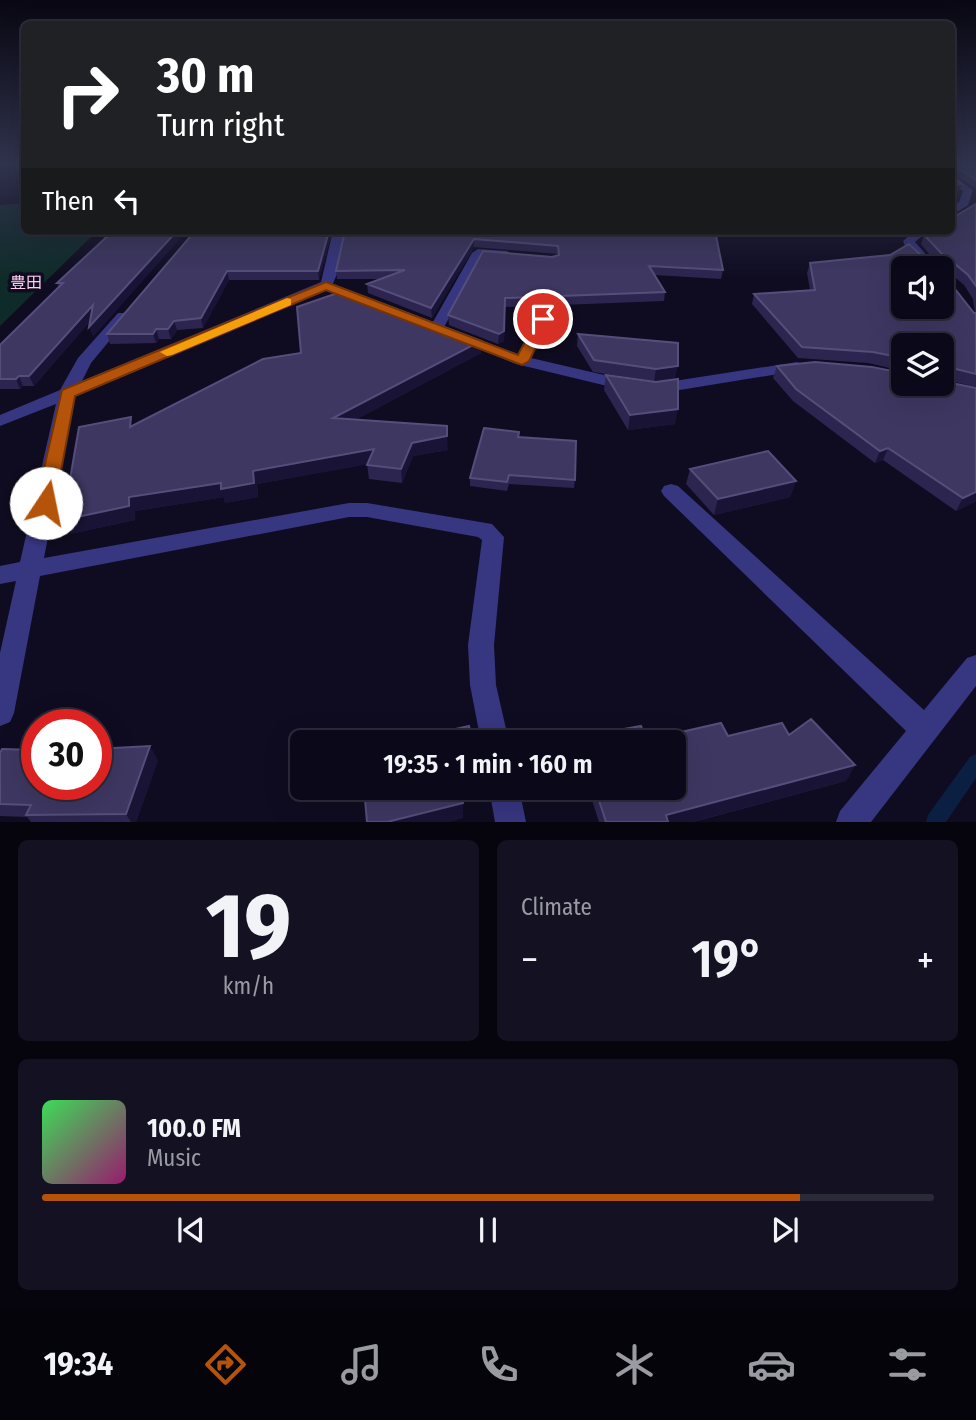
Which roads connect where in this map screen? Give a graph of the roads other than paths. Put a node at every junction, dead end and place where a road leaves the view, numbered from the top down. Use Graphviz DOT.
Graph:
graph roads {
  1 [pos="338,235"];
  2 [pos="917,235"];
  3 [pos="919,256"];
  4 [pos="527,257"];
  5 [pos="135,301"];
  6 [pos="543,319"];
  7 [pos="522,361"];
  8 [pos="817,366"];
  9 [pos="67,393"];
  10 [pos="0,421"];
  11 [pos="671,491"];
  12 [pos="30,568"];
  13 [pos="0,575"];
  14 [pos="976,666"];
  15 [pos="0,713"];
  16 [pos="492,730"];
  17 [pos="925,730"];
  18 [pos="507,800"];
  19 [pos="512,821"];
  20 [pos="851,821"];
  1 -- 9 [label="street"];
  2 -- 3 [label="street"];
  4 -- 7 [label="street"];
  5 -- 9 [label="street"];
  6 -- 7 [label="street"];
  7 -- 8 [label="street"];
  9 -- 10 [label="street"];
  9 -- 12 [label="street"];
  11 -- 17 [label="street"];
  12 -- 13 [label="street"];
  12 -- 15 [label="street"];
  12 -- 16 [label="street"];
  14 -- 17 [label="street"];
  17 -- 20 [label="street"];
  18 -- 19 [label="street"];
}
